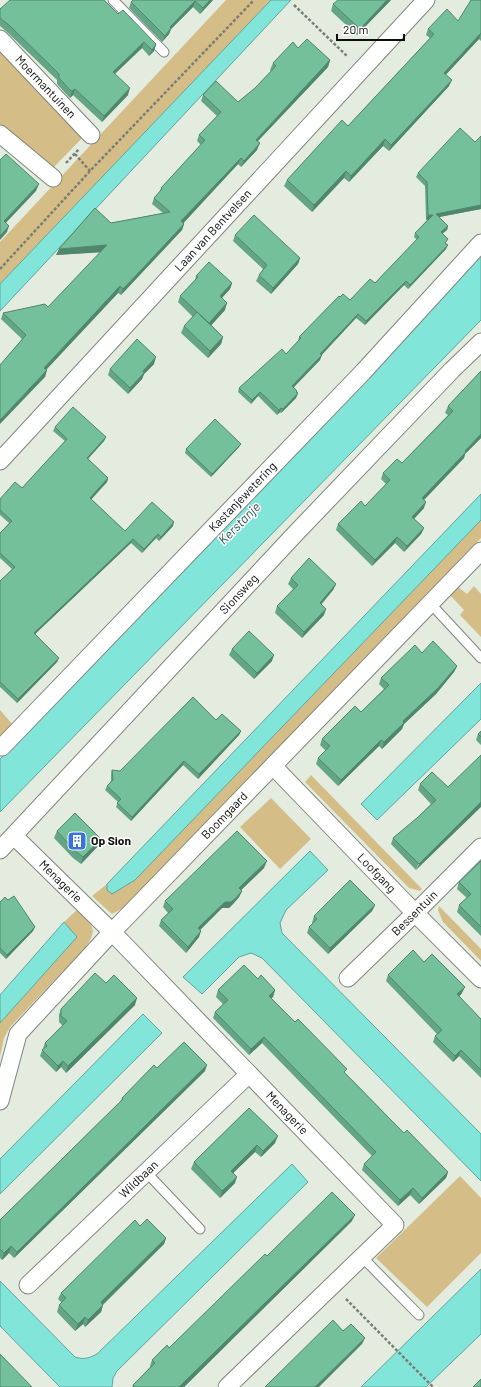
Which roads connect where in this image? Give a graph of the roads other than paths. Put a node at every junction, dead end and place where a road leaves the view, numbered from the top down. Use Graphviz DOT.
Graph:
graph roads {
  1 [pos="113,0"];
  2 [pos="426,0"];
  3 [pos="0,39"];
  4 [pos="164,52"];
  5 [pos="0,134"];
  6 [pos="91,135"];
  7 [pos="53,178"];
  8 [pos="481,243"];
  9 [pos="481,342"];
  10 [pos="0,461"];
  11 [pos="481,551"];
  12 [pos="430,603"];
  13 [pos="481,658"];
  14 [pos="2,747"];
  15 [pos="273,766"];
  16 [pos="14,836"];
  17 [pos="481,847"];
  18 [pos="0,850"];
  19 [pos="415,913"];
  20 [pos="112,932"];
  21 [pos="348,978"];
  22 [pos="481,979"];
  23 [pos="249,1074"];
  24 [pos="0,1101"];
  25 [pos="146,1172"];
  26 [pos="200,1229"];
  27 [pos="362,1257"];
  28 [pos="28,1286"];
  29 [pos="419,1315"];
  30 [pos="227,1387"];
  1 -- 4 [label="lane"];
  2 -- 10 [label="street, Laan van Bentvelsen"];
  3 -- 6 [label="street, Moermantuinen"];
  5 -- 7 [label="street"];
  8 -- 14 [label="street, Kastanjewetering"];
  9 -- 16 [label="street, Sionsweg"];
  11 -- 12 [label="street, Boomgaard"];
  12 -- 13 [label="lane"];
  12 -- 15 [label="street, Boomgaard"];
  15 -- 19 [label="street, Loofgang"];
  15 -- 20 [label="street, Boomgaard"];
  16 -- 18 [label="street, Sionsweg"];
  16 -- 20 [label="street, Menagerie"];
  17 -- 19 [label="street, Bessentuin"];
  19 -- 21 [label="street, Bessentuin"];
  19 -- 22 [label="street, Loofgang"];
  20 -- 23 [label="street, Menagerie"];
  20 -- 24 [label="street, Boomgaard"];
  23 -- 25 [label="street, Wildbaan"];
  23 -- 27 [label="street, Menagerie"];
  25 -- 26 [label="lane"];
  25 -- 28 [label="street, Wildbaan"];
  27 -- 29 [label="lane"];
  27 -- 30 [label="street, Menagerie"];
}
